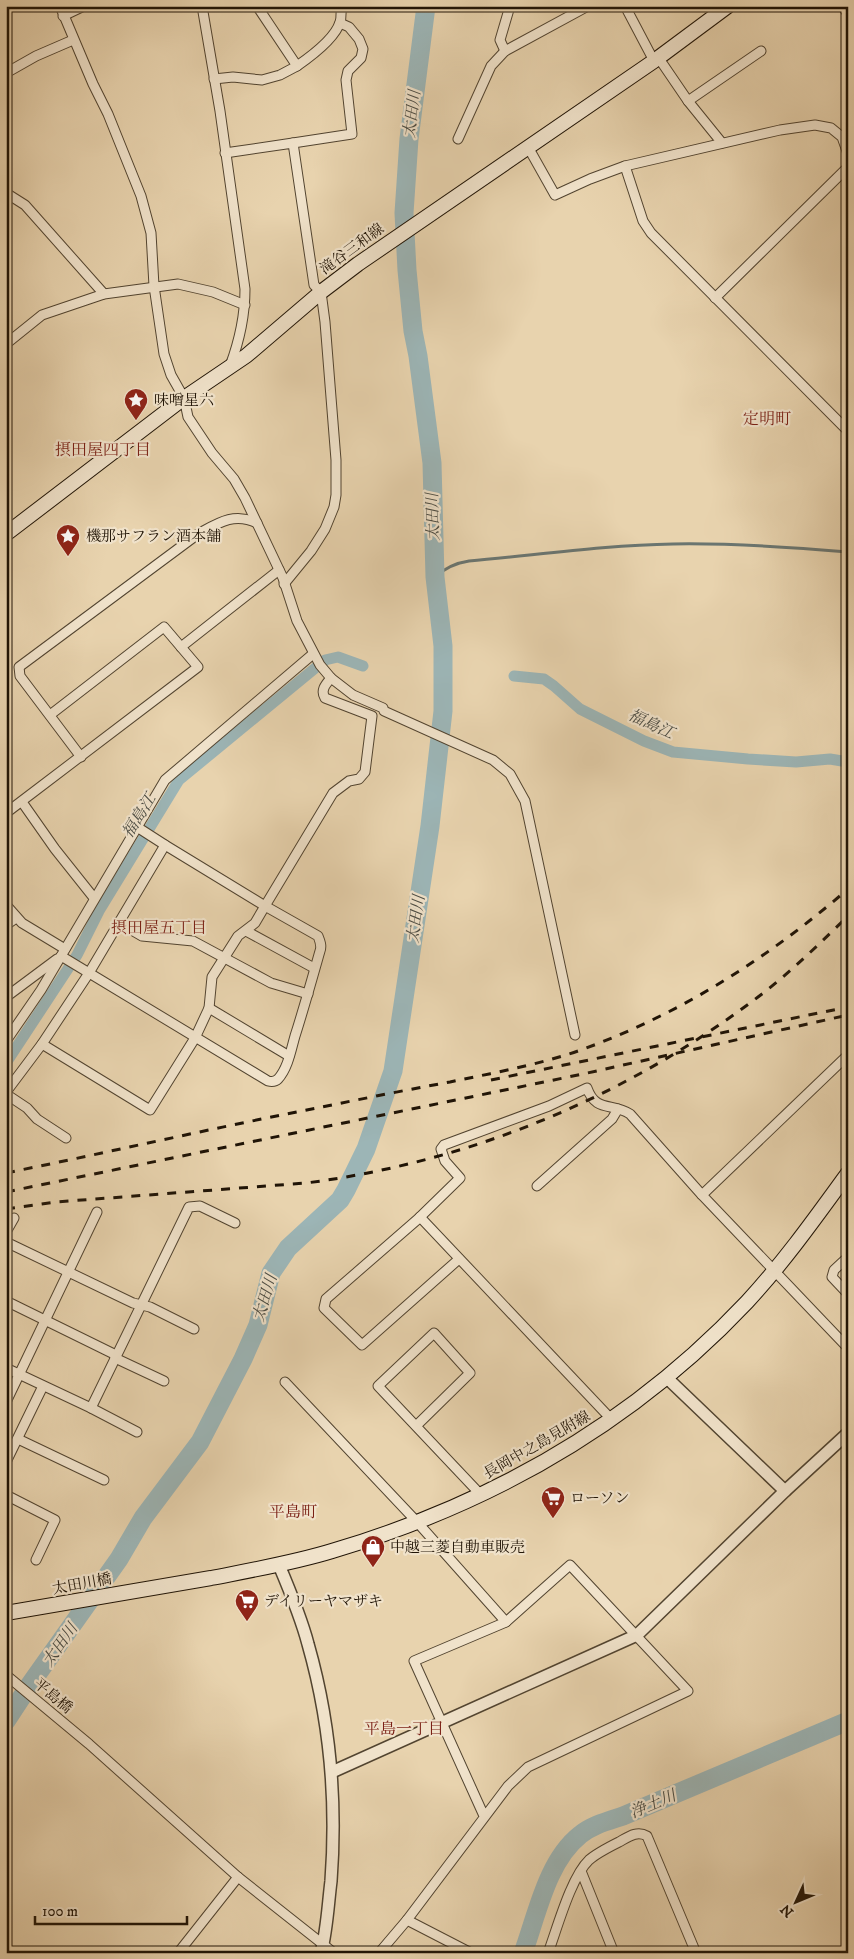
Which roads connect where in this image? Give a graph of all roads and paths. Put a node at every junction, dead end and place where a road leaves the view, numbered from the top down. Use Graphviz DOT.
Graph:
graph roads {
  1 [pos="60,6"];
  2 [pos="84,6"];
  3 [pos="202,6"];
  4 [pos="257,6"];
  5 [pos="510,6"];
  6 [pos="588,6"];
  7 [pos="625,6"];
  8 [pos="728,6"];
  9 [pos="842,6"];
  10 [pos="339,8"];
  11 [pos="848,14"];
  12 [pos="64,16"];
  13 [pos="340,23"];
  14 [pos="73,40"];
  15 [pos="506,51"];
  16 [pos="761,51"];
  17 [pos="656,59"];
  18 [pos="297,66"];
  19 [pos="6,73"];
  20 [pos="214,80"];
  21 [pos="688,101"];
  22 [pos="845,134"];
  23 [pos="458,139"];
  24 [pos="293,143"];
  25 [pos="722,143"];
  26 [pos="528,147"];
  27 [pos="225,153"];
  28 [pos="848,154"];
  29 [pos="848,164"];
  30 [pos="625,166"];
  31 [pos="6,193"];
  32 [pos="154,286"];
  33 [pos="321,292"];
  34 [pos="104,294"];
  35 [pos="715,298"];
  36 [pos="245,305"];
  37 [pos="6,344"];
  38 [pos="229,369"];
  39 [pos="184,398"];
  40 [pos="848,431"];
  41 [pos="257,523"];
  42 [pos="6,534"];
  43 [pos="279,570"];
  44 [pos="284,584"];
  45 [pos="181,648"];
  46 [pos="314,656"];
  47 [pos="328,675"];
  48 [pos="50,715"];
  49 [pos="81,757"];
  50 [pos="22,802"];
  51 [pos="6,813"];
  52 [pos="140,828"];
  53 [pos="165,845"];
  54 [pos="94,898"];
  55 [pos="6,905"];
  56 [pos="265,906"];
  57 [pos="16,918"];
  58 [pos="118,922"];
  59 [pos="6,925"];
  60 [pos="246,931"];
  61 [pos="63,954"];
  62 [pos="225,958"];
  63 [pos="314,968"];
  64 [pos="86,972"];
  65 [pos="308,994"];
  66 [pos="6,997"];
  67 [pos="209,1008"];
  68 [pos="575,1035"];
  69 [pos="195,1038"];
  70 [pos="6,1041"];
  71 [pos="42,1044"];
  72 [pos="848,1055"];
  73 [pos="289,1056"];
  74 [pos="6,1093"];
  75 [pos="618,1108"];
  76 [pos="66,1138"];
  77 [pos="848,1173"];
  78 [pos="537,1186"];
  79 [pos="702,1194"];
  80 [pos="97,1212"];
  81 [pos="420,1217"];
  82 [pos="14,1218"];
  83 [pos="235,1224"];
  84 [pos="6,1232"];
  85 [pos="6,1242"];
  86 [pos="848,1257"];
  87 [pos="459,1259"];
  88 [pos="774,1270"];
  89 [pos="68,1272"];
  90 [pos="848,1294"];
  91 [pos="6,1301"];
  92 [pos="141,1305"];
  93 [pos="45,1320"];
  94 [pos="194,1329"];
  95 [pos="848,1348"];
  96 [pos="116,1356"];
  97 [pos="6,1368"];
  98 [pos="19,1375"];
  99 [pos="666,1378"];
  100 [pos="164,1381"];
  101 [pos="285,1382"];
  102 [pos="43,1386"];
  103 [pos="6,1401"];
  104 [pos="91,1408"];
  105 [pos="612,1420"];
  106 [pos="416,1426"];
  107 [pos="137,1432"];
  108 [pos="848,1433"];
  109 [pos="18,1439"];
  110 [pos="6,1462"];
  111 [pos="104,1480"];
  112 [pos="784,1491"];
  113 [pos="6,1495"];
  114 [pos="481,1495"];
  115 [pos="418,1523"];
  116 [pos="36,1560"];
  117 [pos="280,1565"];
  118 [pos="149,1589"];
  119 [pos="6,1613"];
  120 [pos="506,1622"];
  121 [pos="637,1635"];
  122 [pos="6,1675"];
  123 [pos="441,1723"];
  124 [pos="332,1772"];
  125 [pos="484,1816"];
  126 [pos="581,1871"];
  127 [pos="238,1877"];
  128 [pos="407,1920"];
  129 [pos="322,1948"];
  130 [pos="179,1953"];
  131 [pos="334,1953"];
  132 [pos="379,1953"];
  133 [pos="471,1953"];
  134 [pos="548,1953"];
  135 [pos="614,1953"];
  136 [pos="696,1953"];
  1 -- 12 [label="street"];
  2 -- 12 [label="street"];
  3 -- 20 [label="street"];
  4 -- 18 [label="street"];
  5 -- 15 [label="street"];
  6 -- 15 [label="street"];
  7 -- 17 [label="street"];
  8 -- 17 [label="main road, 滝谷三和線"];
  9 -- 11 [label="street"];
  10 -- 13 [label="street"];
  12 -- 14 [label="street"];
  13 -- 18 [label="street"];
  13 -- 24 [label="street"];
  14 -- 19 [label="street"];
  14 -- 32 [label="street"];
  15 -- 23 [label="street"];
  16 -- 21 [label="street"];
  17 -- 21 [label="street"];
  17 -- 26 [label="main road, 滝谷三和線"];
  18 -- 20 [label="street"];
  20 -- 27 [label="street"];
  21 -- 25 [label="street"];
  22 -- 25 [label="street"];
  22 -- 28 [label="street"];
  24 -- 27 [label="street"];
  24 -- 33 [label="street"];
  25 -- 30 [label="street"];
  26 -- 30 [label="street"];
  26 -- 33 [label="main road, 滝谷三和線"];
  27 -- 36 [label="street"];
  29 -- 35 [label="street"];
  30 -- 35 [label="street"];
  31 -- 34 [label="street"];
  32 -- 34 [label="street"];
  32 -- 36 [label="street"];
  32 -- 39 [label="street"];
  33 -- 38 [label="main road, 滝谷三和線"];
  33 -- 44 [label="street"];
  34 -- 37 [label="street"];
  35 -- 40 [label="street"];
  36 -- 38 [label="street"];
  38 -- 39 [label="main road, 滝谷三和線"];
  39 -- 41 [label="street"];
  39 -- 42 [label="main road, 滝谷三和線"];
  41 -- 43 [label="street"];
  41 -- 48 [label="street"];
  43 -- 44 [label="street"];
  43 -- 45 [label="street"];
  44 -- 46 [label="street"];
  45 -- 48 [label="street"];
  45 -- 49 [label="street"];
  46 -- 47 [label="street"];
  46 -- 52 [label="street"];
  47 -- 56 [label="street"];
  47 -- 68 [label="street"];
  48 -- 49 [label="street"];
  49 -- 50 [label="street"];
  50 -- 51 [label="street"];
  50 -- 54 [label="street"];
  52 -- 53 [label="street"];
  52 -- 54 [label="street"];
  53 -- 56 [label="street"];
  53 -- 58 [label="street"];
  54 -- 61 [label="street"];
  55 -- 57 [label="street"];
  56 -- 60 [label="street"];
  56 -- 63 [label="street"];
  57 -- 59 [label="street"];
  57 -- 61 [label="street"];
  58 -- 62 [label="street"];
  58 -- 64 [label="street"];
  60 -- 62 [label="street"];
  60 -- 63 [label="street"];
  61 -- 64 [label="street"];
  61 -- 66 [label="street"];
  61 -- 70 [label="street"];
  62 -- 65 [label="street"];
  62 -- 67 [label="street"];
  63 -- 65 [label="street"];
  64 -- 69 [label="street"];
  64 -- 71 [label="street"];
  65 -- 73 [label="street"];
  67 -- 69 [label="street"];
  67 -- 73 [label="street"];
  69 -- 71 [label="street"];
  69 -- 73 [label="street"];
  71 -- 74 [label="street"];
  72 -- 79 [label="street"];
  74 -- 76 [label="street"];
  75 -- 78 [label="street"];
  75 -- 79 [label="street"];
  75 -- 81 [label="street"];
  77 -- 88 [label="main road, 長岡中之島見附線"];
  79 -- 88 [label="street"];
  80 -- 89 [label="street"];
  81 -- 87 [label="street"];
  81 -- 87 [label="street"];
  82 -- 84 [label="street"];
  83 -- 92 [label="street"];
  85 -- 89 [label="street"];
  86 -- 90 [label="street"];
  87 -- 105 [label="street"];
  88 -- 95 [label="street"];
  88 -- 99 [label="main road, 長岡中之島見附線"];
  89 -- 92 [label="street"];
  89 -- 93 [label="street"];
  91 -- 93 [label="street"];
  92 -- 94 [label="street"];
  92 -- 96 [label="street"];
  93 -- 96 [label="street"];
  93 -- 98 [label="street"];
  96 -- 100 [label="street"];
  96 -- 104 [label="street"];
  97 -- 98 [label="street"];
  98 -- 102 [label="street"];
  98 -- 103 [label="street"];
  99 -- 105 [label="main road, 長岡中之島見附線"];
  99 -- 112 [label="street"];
  101 -- 115 [label="street"];
  102 -- 104 [label="street"];
  102 -- 109 [label="street"];
  104 -- 107 [label="street"];
  105 -- 114 [label="main road, 長岡中之島見附線"];
  106 -- 106 [label="street"];
  106 -- 114 [label="street"];
  108 -- 112 [label="street"];
  109 -- 110 [label="street"];
  109 -- 111 [label="street"];
  112 -- 121 [label="street"];
  113 -- 116 [label="street"];
  114 -- 115 [label="main road, 長岡中之島見附線"];
  115 -- 117 [label="main road, 長岡中之島見附線"];
  115 -- 120 [label="street"];
  117 -- 118 [label="main road, 長岡中之島見附線"];
  117 -- 124 [label="street"];
  118 -- 119 [label="main road, 太田川橋"];
  120 -- 121 [label="street"];
  120 -- 123 [label="street"];
  121 -- 123 [label="street"];
  121 -- 125 [label="street"];
  122 -- 127 [label="street, 平島橋"];
  123 -- 124 [label="street"];
  123 -- 125 [label="street"];
  124 -- 129 [label="street"];
  125 -- 128 [label="street"];
  126 -- 134 [label="street"];
  126 -- 135 [label="street"];
  126 -- 136 [label="street"];
  127 -- 129 [label="street, 平島橋"];
  127 -- 130 [label="street"];
  128 -- 132 [label="street"];
  128 -- 133 [label="street"];
  129 -- 131 [label="street, 平島橋"];
}
